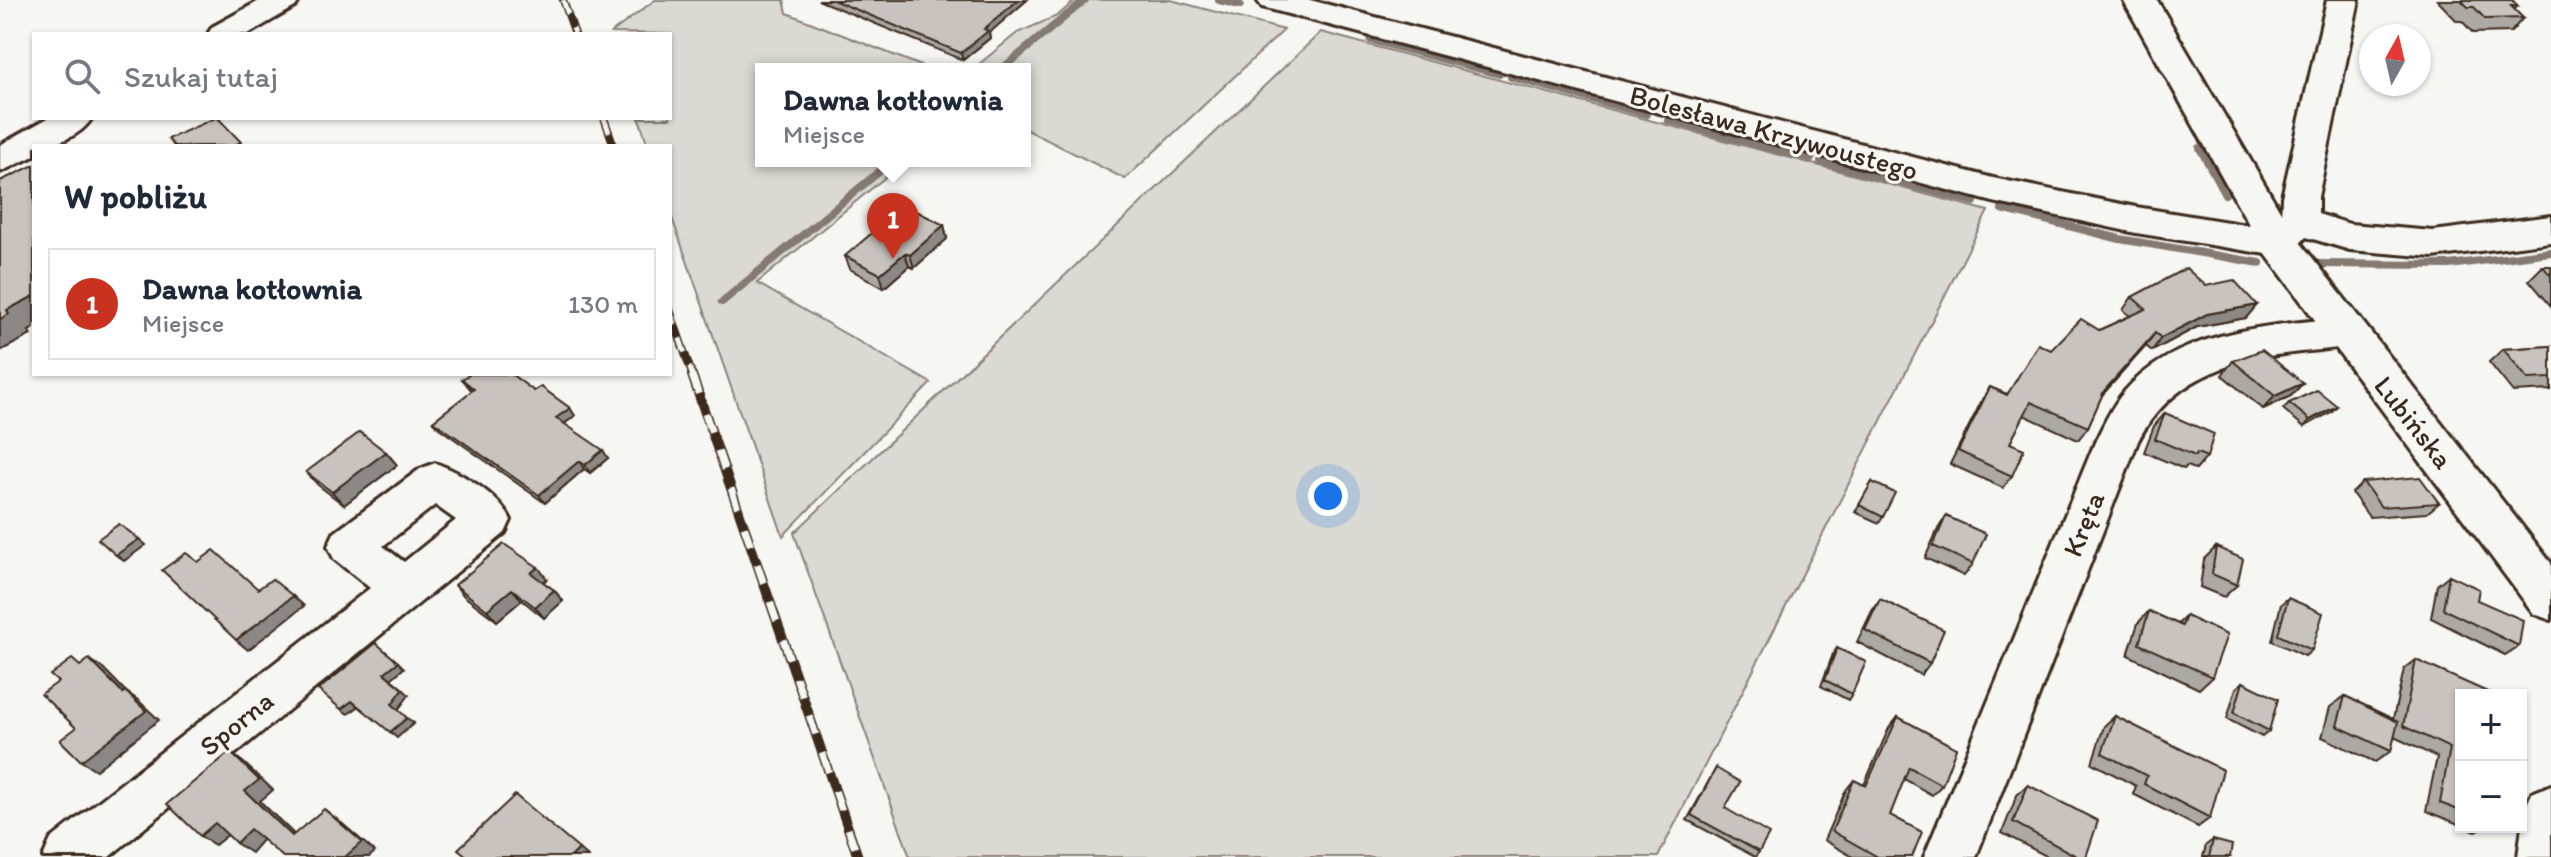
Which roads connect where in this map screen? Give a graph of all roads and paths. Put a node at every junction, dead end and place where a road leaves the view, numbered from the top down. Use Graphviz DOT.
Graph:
graph roads {
  1 [pos="284,0"];
  2 [pos="1273,0"];
  3 [pos="2140,0"];
  4 [pos="2343,0"];
  5 [pos="228,32"];
  6 [pos="71,120"];
  7 [pos="0,160"];
  8 [pos="2551,229"];
  9 [pos="2289,233"];
  10 [pos="2345,333"];
  11 [pos="404,588"];
  12 [pos="2551,599"];
  13 [pos="2551,811"];
  14 [pos="69,857"];
  15 [pos="1950,857"];
  16 [pos="2545,857"];
  1 -- 5 [label="street"];
  2 -- 9 [label="street, Bolesława Krzywoustego"];
  3 -- 9 [label="main road, Lubińska"];
  4 -- 9 [label="street"];
  6 -- 7 [label="street"];
  8 -- 9 [label="street"];
  9 -- 10 [label="main road, Lubińska"];
  10 -- 12 [label="main road, Lubińska"];
  10 -- 15 [label="street, Kręta"];
  11 -- 14 [label="street, Sporna"];
  13 -- 16 [label="main road"];
}
